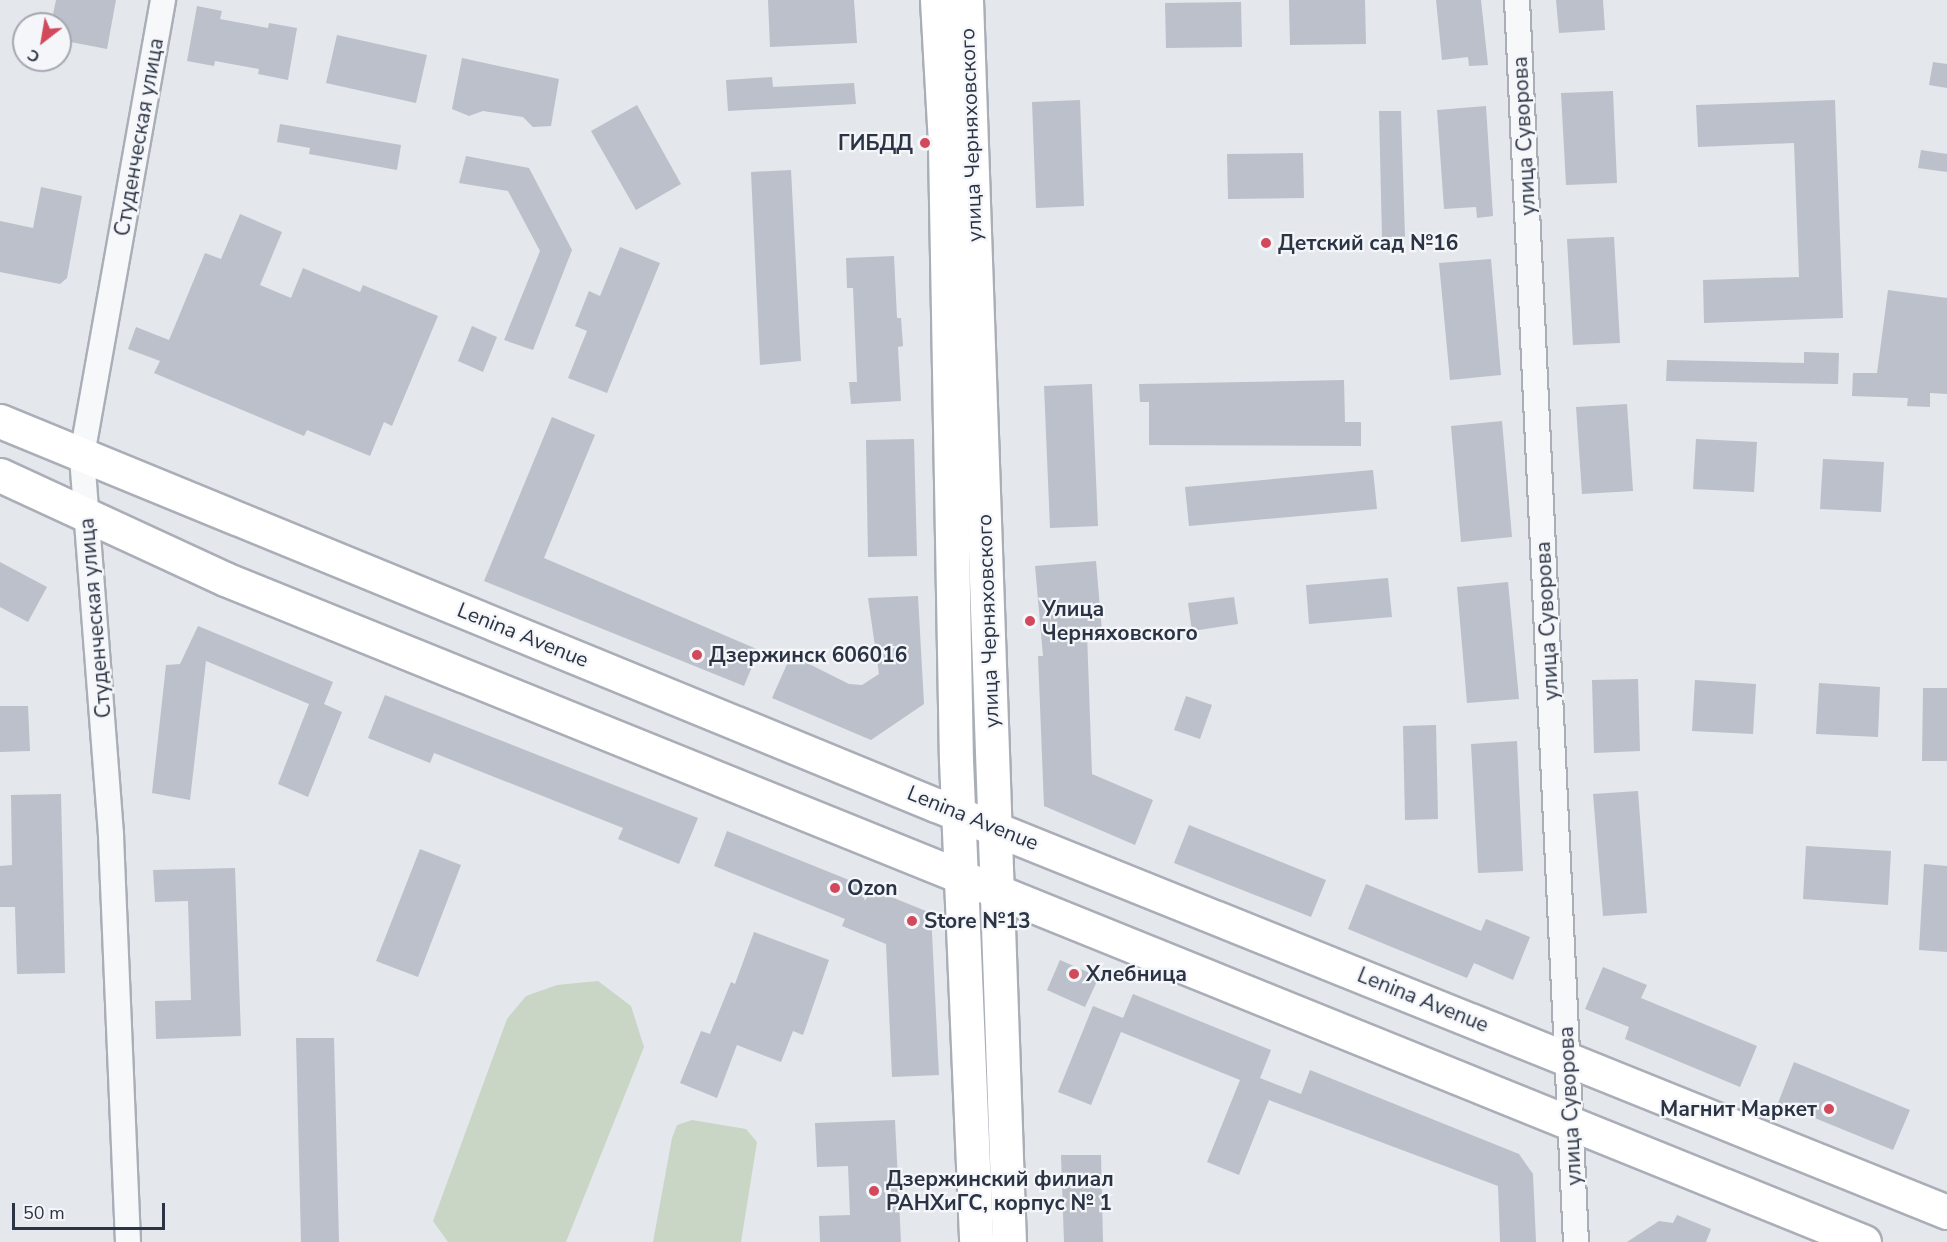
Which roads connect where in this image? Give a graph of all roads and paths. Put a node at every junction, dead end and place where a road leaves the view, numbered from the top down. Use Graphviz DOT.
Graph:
graph roads {
  1 [pos="163,0"];
  2 [pos="937,0"];
  3 [pos="966,0"];
  4 [pos="1518,0"];
  5 [pos="0,421"];
  6 [pos="82,455"];
  7 [pos="0,475"];
  8 [pos="88,519"];
  9 [pos="958,814"];
  10 [pos="995,827"];
  11 [pos="962,876"];
  12 [pos="996,891"];
  13 [pos="1568,1059"];
  14 [pos="1572,1125"];
  15 [pos="1947,1212"];
  16 [pos="128,1242"];
  17 [pos="976,1242"];
  18 [pos="1009,1242"];
  19 [pos="1576,1242"];
  20 [pos="1864,1242"];
  1 -- 6 [label="street, Студенческая улица"];
  2 -- 9 [label="main road"];
  3 -- 10 [label="main road, улица Черняховского"];
  4 -- 13 [label="street, улица Суворова"];
  5 -- 6 [label="main road, Lenina Avenue"];
  6 -- 8 [label="street, Студенческая улица"];
  6 -- 9 [label="main road, Lenina Avenue"];
  7 -- 8 [label="main road"];
  8 -- 11 [label="main road"];
  8 -- 16 [label="street, Студенческая улица"];
  9 -- 10 [label="main road, Lenina Avenue"];
  9 -- 11 [label="main road"];
  10 -- 12 [label="main road, улица Черняховского"];
  10 -- 13 [label="main road, Lenina Avenue"];
  11 -- 12 [label="main road"];
  11 -- 17 [label="main road"];
  12 -- 14 [label="main road"];
  12 -- 18 [label="main road, улица Черняховского"];
  13 -- 14 [label="street, улица Суворова"];
  13 -- 15 [label="main road, Lenina Avenue"];
  14 -- 19 [label="street, улица Суворова"];
  14 -- 20 [label="main road"];
}
